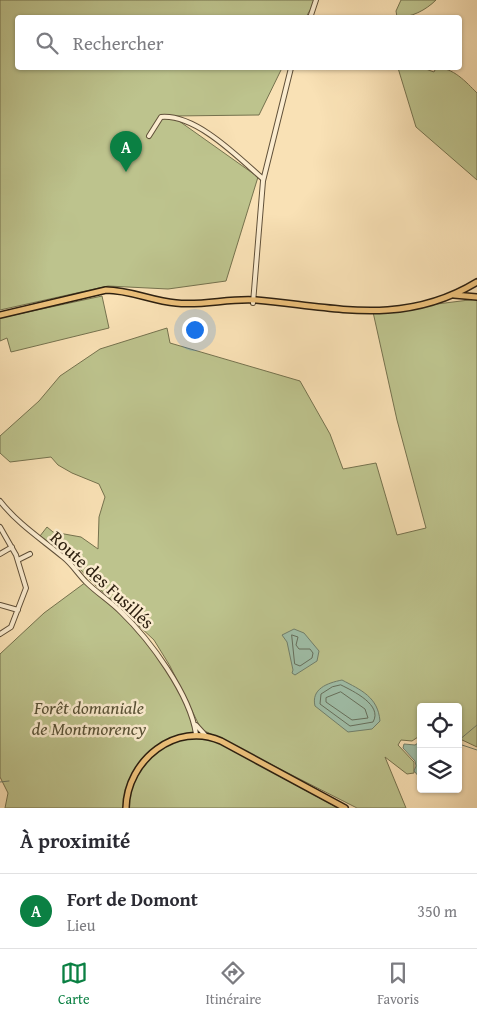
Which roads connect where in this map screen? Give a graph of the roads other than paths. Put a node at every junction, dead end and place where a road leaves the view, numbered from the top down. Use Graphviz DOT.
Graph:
graph roads {
  1 [pos="316,0"];
  2 [pos="311,15"];
  3 [pos="291,70"];
  4 [pos="149,136"];
  5 [pos="264,179"];
  6 [pos="477,282"];
  7 [pos="466,289"];
  8 [pos="466,296"];
  9 [pos="477,296"];
  10 [pos="446,297"];
  11 [pos="253,302"];
  12 [pos="0,315"];
  13 [pos="0,501"];
  14 [pos="0,527"];
  15 [pos="12,547"];
  16 [pos="0,554"];
  17 [pos="30,554"];
  18 [pos="18,560"];
  19 [pos="0,605"];
  20 [pos="18,610"];
  21 [pos="0,634"];
  22 [pos="194,721"];
  23 [pos="198,728"];
  24 [pos="196,736"];
  25 [pos="206,736"];
  26 [pos="240,752"];
  27 [pos="126,808"];
  28 [pos="344,808"];
  1 -- 2 [label="street"];
  3 -- 5 [label="street"];
  4 -- 5 [label="street"];
  5 -- 11 [label="street"];
  6 -- 7 [label="main road"];
  7 -- 8 [label="main road"];
  7 -- 9 [label="main road"];
  7 -- 10 [label="main road"];
  8 -- 9 [label="main road"];
  8 -- 10 [label="main road"];
  10 -- 11 [label="main road"];
  11 -- 12 [label="main road"];
  13 -- 22 [label="street, Route des Fusillés"];
  14 -- 15 [label="street"];
  15 -- 16 [label="street"];
  15 -- 18 [label="street"];
  17 -- 18 [label="street"];
  18 -- 20 [label="street"];
  19 -- 20 [label="street"];
  20 -- 21 [label="street"];
  22 -- 23 [label="street"];
  22 -- 24 [label="street, Route des Fusillés"];
  23 -- 24 [label="street"];
  23 -- 25 [label="street"];
  24 -- 25 [label="main road"];
  24 -- 26 [label="main road"];
  24 -- 27 [label="main road"];
  25 -- 26 [label="main road"];
  26 -- 28 [label="main road"];
}
